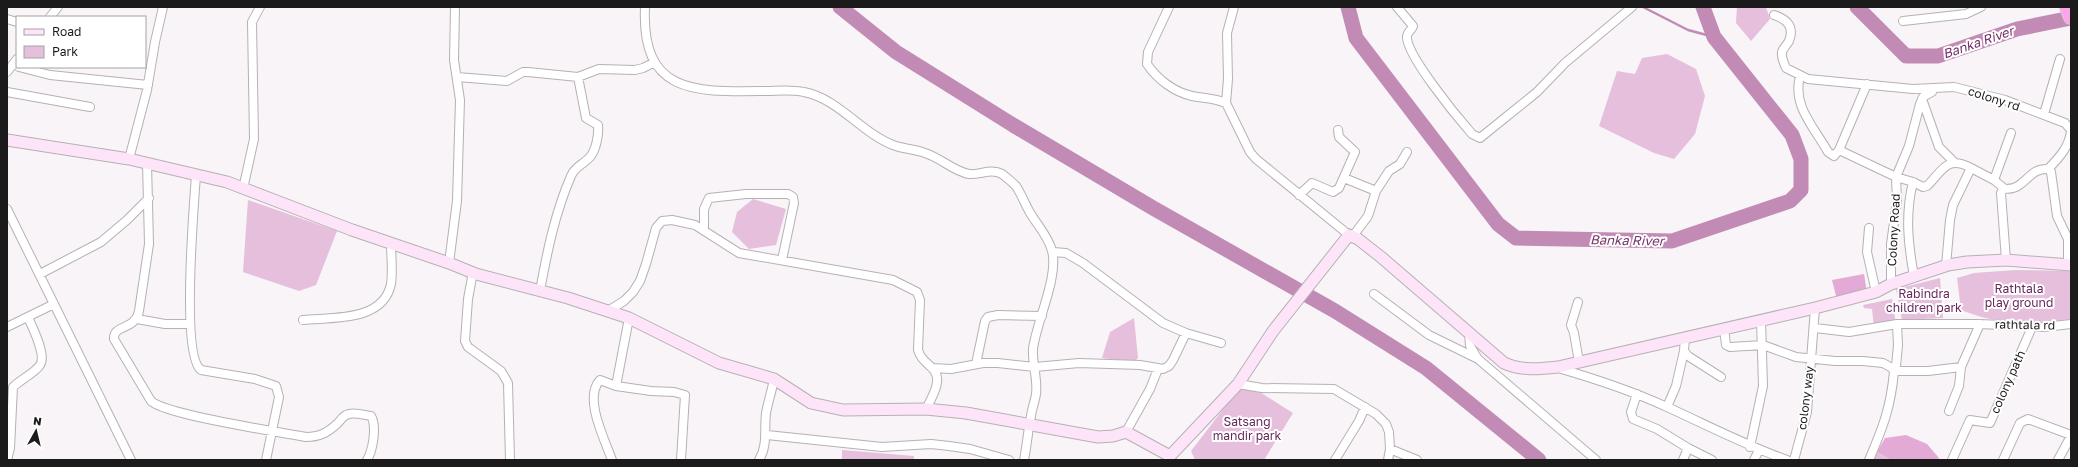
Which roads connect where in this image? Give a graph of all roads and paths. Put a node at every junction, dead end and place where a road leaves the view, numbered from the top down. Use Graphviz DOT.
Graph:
graph roads {
  1 [pos="58,7"];
  2 [pos="163,7"];
  3 [pos="260,7"];
  4 [pos="455,7"];
  5 [pos="645,7"];
  6 [pos="1169,7"];
  7 [pos="1234,7"];
  8 [pos="1397,7"];
  9 [pos="1632,7"];
  10 [pos="1981,7"];
  11 [pos="2067,7"];
  12 [pos="1774,15"];
  13 [pos="51,16"];
  14 [pos="2071,17"];
  15 [pos="1903,21"];
  16 [pos="2060,59"];
  17 [pos="653,63"];
  18 [pos="16,64"];
  19 [pos="28,68"];
  20 [pos="7,72"];
  21 [pos="1800,76"];
  22 [pos="457,77"];
  23 [pos="578,77"];
  24 [pos="1867,84"];
  25 [pos="148,85"];
  26 [pos="1933,90"];
  27 [pos="7,92"];
  28 [pos="1922,99"];
  29 [pos="1226,103"];
  30 [pos="90,106"];
  31 [pos="2044,114"];
  32 [pos="1338,130"];
  33 [pos="2011,133"];
  34 [pos="7,140"];
  35 [pos="1839,150"];
  36 [pos="1407,152"];
  37 [pos="129,159"];
  38 [pos="1954,162"];
  39 [pos="147,163"];
  40 [pos="1971,168"];
  41 [pos="2048,169"];
  42 [pos="196,175"];
  43 [pos="1896,177"];
  44 [pos="1344,178"];
  45 [pos="1994,180"];
  46 [pos="1913,182"];
  47 [pos="243,188"];
  48 [pos="2005,189"];
  49 [pos="1376,191"];
  50 [pos="1299,195"];
  51 [pos="149,198"];
  52 [pos="7,208"];
  53 [pos="1869,228"];
  54 [pos="704,230"];
  55 [pos="1351,236"];
  56 [pos="2070,239"];
  57 [pos="390,243"];
  58 [pos="1053,252"];
  59 [pos="782,260"];
  60 [pos="2006,260"];
  61 [pos="449,262"];
  62 [pos="2070,265"];
  63 [pos="1946,266"];
  64 [pos="473,272"];
  65 [pos="40,274"];
  66 [pos="1914,276"];
  67 [pos="1891,284"];
  68 [pos="540,291"];
  69 [pos="1876,292"];
  70 [pos="1374,294"];
  71 [pos="1578,302"];
  72 [pos="54,304"];
  73 [pos="1815,308"];
  74 [pos="608,311"];
  75 [pos="28,316"];
  76 [pos="1042,316"];
  77 [pos="629,318"];
  78 [pos="138,319"];
  79 [pos="303,320"];
  80 [pos="1761,320"];
  81 [pos="190,324"];
  82 [pos="1897,324"];
  83 [pos="1980,324"];
  84 [pos="2071,324"];
  85 [pos="7,327"];
  86 [pos="2032,327"];
  87 [pos="1724,328"];
  88 [pos="1815,328"];
  89 [pos="1186,333"];
  90 [pos="1469,333"];
  91 [pos="1684,337"];
  92 [pos="1221,343"];
  93 [pos="1763,345"];
  94 [pos="1684,351"];
  95 [pos="1811,358"];
  96 [pos="1478,359"];
  97 [pos="1579,362"];
  98 [pos="976,364"];
  99 [pos="1035,367"];
  100 [pos="1961,367"];
  101 [pos="932,368"];
  102 [pos="1558,368"];
  103 [pos="1158,369"];
  104 [pos="1893,369"];
  105 [pos="1721,377"];
  106 [pos="774,379"];
  107 [pos="1238,384"];
  108 [pos="616,386"];
  109 [pos="1637,394"];
  110 [pos="1365,407"];
  111 [pos="1667,407"];
  112 [pos="926,409"];
  113 [pos="1949,411"];
  114 [pos="1030,426"];
  115 [pos="271,430"];
  116 [pos="1126,432"];
  117 [pos="767,436"];
  118 [pos="2071,436"];
  119 [pos="1750,447"];
  120 [pos="1688,448"];
  121 [pos="1390,449"];
  122 [pos="1760,450"];
  123 [pos="1168,458"];
  124 [pos="7,460"];
  125 [pos="131,460"];
  126 [pos="266,460"];
  127 [pos="367,460"];
  128 [pos="510,460"];
  129 [pos="612,460"];
  130 [pos="681,460"];
  131 [pos="759,460"];
  132 [pos="1009,460"];
  133 [pos="1024,460"];
  134 [pos="1335,460"];
  135 [pos="1388,460"];
  136 [pos="1417,460"];
  137 [pos="1596,460"];
  138 [pos="1683,460"];
  139 [pos="1712,460"];
  140 [pos="1754,460"];
  141 [pos="1787,460"];
  142 [pos="1794,460"];
  143 [pos="1869,460"];
  144 [pos="1952,460"];
  145 [pos="2003,460"];
  146 [pos="2058,460"];
  1 -- 13 [label="street"];
  2 -- 25 [label="street"];
  3 -- 47 [label="street"];
  4 -- 22 [label="street"];
  5 -- 17 [label="street"];
  6 -- 29 [label="street"];
  7 -- 29 [label="street"];
  8 -- 9 [label="street"];
  10 -- 15 [label="street"];
  11 -- 14 [label="highway"];
  12 -- 21 [label="street, colony rd"];
  16 -- 31 [label="street"];
  17 -- 23 [label="street"];
  17 -- 58 [label="street"];
  18 -- 20 [label="street"];
  19 -- 25 [label="street"];
  21 -- 24 [label="street, colony rd"];
  21 -- 35 [label="street"];
  22 -- 23 [label="street"];
  22 -- 61 [label="street"];
  23 -- 68 [label="street"];
  24 -- 26 [label="street, colony rd"];
  24 -- 35 [label="street"];
  25 -- 37 [label="street"];
  26 -- 28 [label="street"];
  26 -- 31 [label="street, colony rd"];
  27 -- 30 [label="street"];
  28 -- 38 [label="street"];
  28 -- 43 [label="street, Colony Road"];
  29 -- 50 [label="street"];
  31 -- 41 [label="street, colony rd"];
  32 -- 44 [label="street"];
  33 -- 45 [label="street"];
  34 -- 37 [label="main road"];
  35 -- 43 [label="street, Colony Road"];
  36 -- 49 [label="street"];
  37 -- 39 [label="main road"];
  38 -- 40 [label="street"];
  38 -- 46 [label="street, Colony Road"];
  39 -- 42 [label="main road"];
  39 -- 51 [label="street"];
  40 -- 45 [label="street"];
  40 -- 63 [label="street"];
  41 -- 48 [label="street"];
  41 -- 56 [label="street"];
  42 -- 47 [label="main road"];
  42 -- 81 [label="street"];
  43 -- 46 [label="street, Colony Road"];
  43 -- 67 [label="street, Colony Road"];
  44 -- 49 [label="street"];
  44 -- 50 [label="street"];
  45 -- 48 [label="street"];
  46 -- 66 [label="street"];
  47 -- 57 [label="main road"];
  48 -- 60 [label="street"];
  49 -- 55 [label="street"];
  50 -- 55 [label="street"];
  51 -- 65 [label="street"];
  51 -- 78 [label="street"];
  52 -- 65 [label="street"];
  53 -- 69 [label="street"];
  54 -- 59 [label="street"];
  54 -- 59 [label="street"];
  54 -- 74 [label="street"];
  55 -- 90 [label="main road"];
  55 -- 107 [label="main road"];
  56 -- 62 [label="street"];
  57 -- 61 [label="main road"];
  57 -- 79 [label="street"];
  58 -- 76 [label="street"];
  58 -- 89 [label="street"];
  59 -- 101 [label="street"];
  60 -- 62 [label="main road"];
  60 -- 63 [label="main road"];
  61 -- 64 [label="main road"];
  63 -- 66 [label="main road"];
  64 -- 68 [label="main road"];
  64 -- 128 [label="street"];
  65 -- 72 [label="street"];
  66 -- 67 [label="main road"];
  67 -- 69 [label="main road"];
  68 -- 74 [label="main road"];
  69 -- 73 [label="main road"];
  70 -- 96 [label="street"];
  71 -- 97 [label="street"];
  72 -- 75 [label="street"];
  72 -- 125 [label="street"];
  73 -- 80 [label="main road"];
  73 -- 88 [label="street, colony way"];
  74 -- 77 [label="main road"];
  75 -- 85 [label="street"];
  75 -- 124 [label="street"];
  76 -- 98 [label="street"];
  76 -- 99 [label="street"];
  77 -- 106 [label="main road"];
  77 -- 108 [label="street"];
  78 -- 81 [label="street"];
  78 -- 115 [label="street"];
  80 -- 87 [label="main road"];
  80 -- 93 [label="street"];
  81 -- 115 [label="street"];
  82 -- 83 [label="street, rathtala rd"];
  82 -- 88 [label="street, rathtala rd"];
  82 -- 104 [label="street"];
  83 -- 86 [label="street, rathtala rd"];
  83 -- 100 [label="street"];
  84 -- 86 [label="street, rathtala rd"];
  86 -- 144 [label="street, colony path"];
  87 -- 91 [label="main road"];
  87 -- 93 [label="street, colony way"];
  88 -- 95 [label="street, colony way"];
  89 -- 92 [label="street"];
  89 -- 103 [label="street"];
  90 -- 96 [label="street"];
  90 -- 102 [label="main road"];
  91 -- 94 [label="street"];
  91 -- 97 [label="main road"];
  93 -- 95 [label="street, colony way"];
  93 -- 119 [label="street"];
  94 -- 105 [label="street"];
  94 -- 111 [label="street"];
  95 -- 104 [label="street"];
  95 -- 142 [label="street, colony way"];
  96 -- 137 [label="street"];
  97 -- 102 [label="main road"];
  98 -- 99 [label="street"];
  98 -- 101 [label="street"];
  99 -- 103 [label="street"];
  99 -- 114 [label="street"];
  100 -- 104 [label="street"];
  100 -- 113 [label="street"];
  101 -- 112 [label="street"];
  102 -- 109 [label="street"];
  103 -- 116 [label="street"];
  104 -- 143 [label="street"];
  106 -- 112 [label="main road"];
  106 -- 117 [label="street"];
  107 -- 110 [label="street"];
  107 -- 123 [label="main road"];
  108 -- 129 [label="street"];
  108 -- 130 [label="street"];
  109 -- 111 [label="street"];
  109 -- 120 [label="street"];
  110 -- 121 [label="street"];
  110 -- 134 [label="street"];
  111 -- 119 [label="street"];
  112 -- 114 [label="main road"];
  114 -- 116 [label="main road"];
  114 -- 133 [label="street"];
  115 -- 126 [label="street"];
  115 -- 127 [label="street"];
  116 -- 123 [label="main road"];
  117 -- 131 [label="street"];
  117 -- 132 [label="street"];
  118 -- 145 [label="street"];
  118 -- 146 [label="street"];
  119 -- 122 [label="street"];
  120 -- 138 [label="street"];
  120 -- 139 [label="street"];
  121 -- 135 [label="street"];
  121 -- 136 [label="street"];
  122 -- 140 [label="street"];
  122 -- 141 [label="street"];
}
